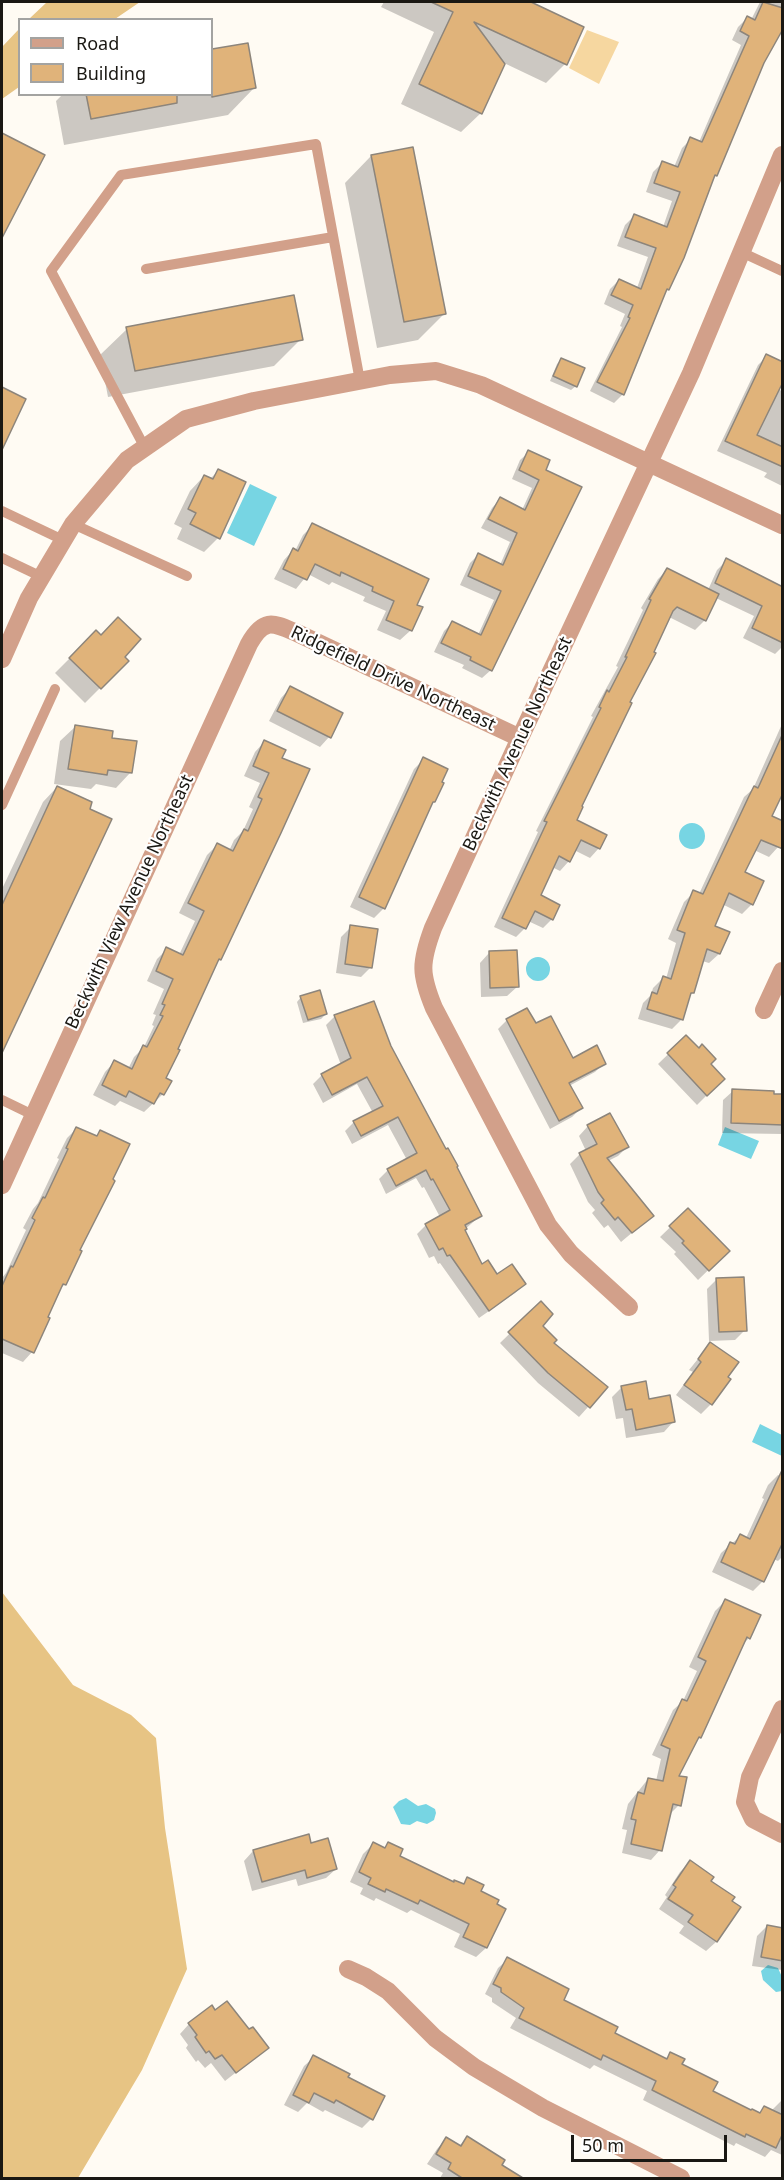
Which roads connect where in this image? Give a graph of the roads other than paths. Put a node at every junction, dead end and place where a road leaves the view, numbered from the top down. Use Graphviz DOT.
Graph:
graph roads {
  1 [pos="783,155"];
  2 [pos="333,237"];
  3 [pos="741,252"];
  4 [pos="146,269"];
  5 [pos="783,271"];
  6 [pos="360,381"];
  7 [pos="145,448"];
  8 [pos="649,463"];
  9 [pos="2,512"];
  10 [pos="783,525"];
  11 [pos="68,532"];
  12 [pos="2,558"];
  13 [pos="187,576"];
  14 [pos="42,577"];
  15 [pos="266,623"];
  16 [pos="2,659"];
  17 [pos="55,689"];
  18 [pos="520,738"];
  19 [pos="2,805"];
  20 [pos="783,970"];
  21 [pos="764,1010"];
  22 [pos="2,1100"];
  23 [pos="33,1115"];
  24 [pos="2,1185"];
  25 [pos="629,1307"];
  26 [pos="783,1709"];
  27 [pos="783,1834"];
  28 [pos="348,1969"];
  29 [pos="681,2178"];
  1 -- 3 [label="street, Beckwith Avenue Northeast"];
  2 -- 4 [label="lane"];
  2 -- 6 [label="lane"];
  2 -- 7 [label="lane"];
  3 -- 5 [label="lane"];
  3 -- 8 [label="street, Beckwith Avenue Northeast"];
  6 -- 7 [label="street"];
  6 -- 8 [label="street"];
  7 -- 11 [label="street"];
  8 -- 10 [label="street"];
  8 -- 18 [label="street, Beckwith Avenue Northeast"];
  9 -- 11 [label="lane"];
  11 -- 13 [label="lane"];
  11 -- 14 [label="street"];
  12 -- 14 [label="lane"];
  14 -- 16 [label="street"];
  15 -- 18 [label="street, Ridgefield Drive Northeast"];
  15 -- 23 [label="street, Beckwith View Avenue Northeast"];
  17 -- 19 [label="lane"];
  18 -- 25 [label="street, Beckwith Avenue Northeast"];
  20 -- 21 [label="street"];
  22 -- 23 [label="lane"];
  23 -- 24 [label="street, Beckwith View Avenue Northeast"];
  26 -- 27 [label="street"];
  28 -- 29 [label="street"];
}
